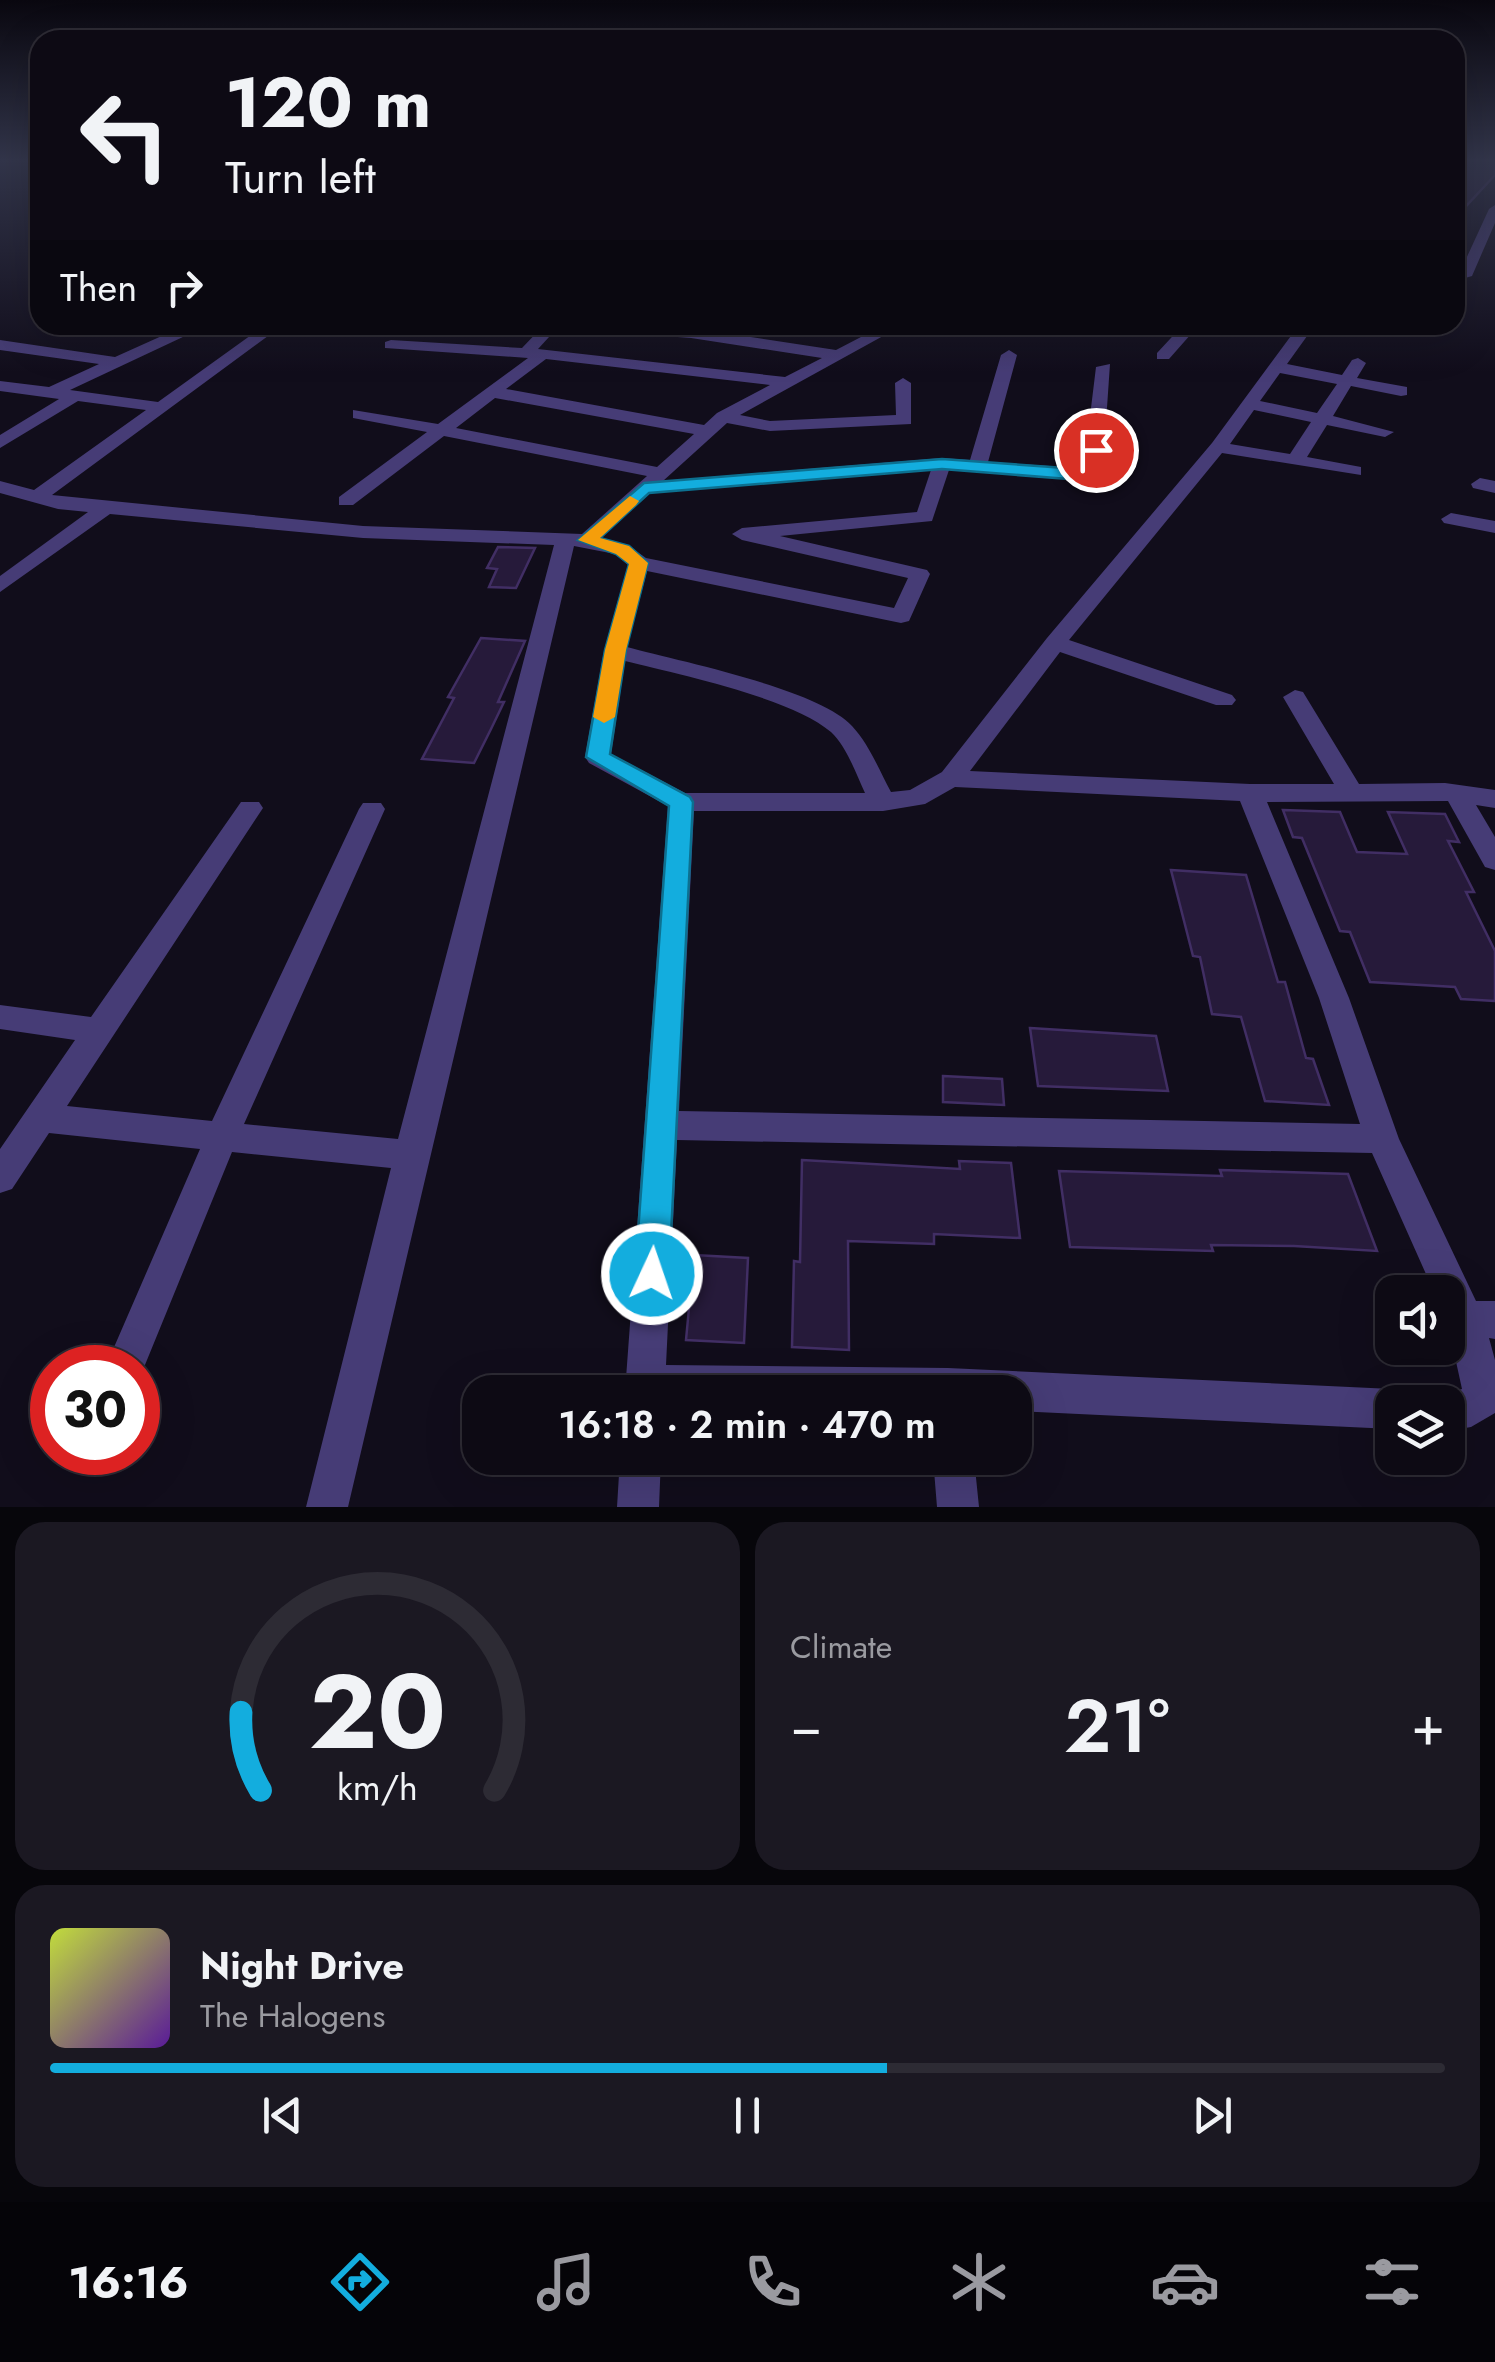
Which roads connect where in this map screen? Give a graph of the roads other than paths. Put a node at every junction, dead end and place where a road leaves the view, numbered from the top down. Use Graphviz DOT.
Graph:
graph roads {
  1 [pos="1485,231"];
  2 [pos="1465,276"];
  3 [pos="174,335"];
  4 [pos="261,335"];
  5 [pos="546,335"];
  6 [pos="726,335"];
  7 [pos="779,335"];
  8 [pos="874,335"];
  9 [pos="1182,335"];
  10 [pos="1296,335"];
  11 [pos="773,344"];
  12 [pos="0,345"];
  13 [pos="391,345"];
  14 [pos="534,354"];
  15 [pos="835,354"];
  16 [pos="1009,355"];
  17 [pos="1163,356"];
  18 [pos="117,362"];
  19 [pos="1358,362"];
  20 [pos="1104,367"];
  21 [pos="1276,367"];
  22 [pos="1345,380"];
  23 [pos="785,382"];
  24 [pos="903,383"];
  25 [pos="0,386"];
  26 [pos="1401,391"];
  27 [pos="492,392"];
  28 [pos="50,393"];
  29 [pos="75,396"];
  30 [pos="1250,404"];
  31 [pos="161,407"];
  32 [pos="359,414"];
  33 [pos="1321,419"];
  34 [pos="715,424"];
  35 [pos="441,430"];
  36 [pos="1385,432"];
  37 [pos="0,443"];
  38 [pos="1218,448"];
  39 [pos="1297,458"];
  40 [pos="942,464"];
  41 [pos="978,466"];
  42 [pos="1354,471"];
  43 [pos="661,473"];
  44 [pos="644,488"];
  45 [pos="4,493"];
  46 [pos="37,497"];
  47 [pos="346,501"];
  48 [pos="107,507"];
  49 [pos="1451,519"];
  50 [pos="1495,527"];
  51 [pos="577,540"];
  52 [pos="639,563"];
  53 [pos="0,586"];
  54 [pos="1056,643"];
  55 [pos="615,650"];
  56 [pos="1295,697"];
  57 [pos="1224,700"];
  58 [pos="952,778"];
  59 [pos="1250,793"];
  60 [pos="1352,793"];
  61 [pos="1457,794"];
  62 [pos="1495,799"];
  63 [pos="681,802"];
  64 [pos="884,802"];
  65 [pos="250,808"];
  66 [pos="372,809"];
  67 [pos="1495,860"];
  68 [pos="0,1017"];
  69 [pos="98,1030"];
  70 [pos="39,1118"];
  71 [pos="661,1125"];
  72 [pos="222,1136"];
  73 [pos="1382,1138"];
  74 [pos="411,1154"];
  75 [pos="0,1178"];
  76 [pos="1480,1319"];
  77 [pos="134,1345"];
  78 [pos="646,1375"];
  79 [pos="1032,1394"];
  80 [pos="1465,1407"];
  81 [pos="1375,1408"];
  82 [pos="640,1475"];
  83 [pos="955,1475"];
  84 [pos="327,1507"];
  85 [pos="638,1507"];
  86 [pos="958,1507"];
  1 -- 2 [label="street"];
  3 -- 18 [label="street"];
  4 -- 31 [label="street"];
  5 -- 14 [label="street"];
  6 -- 11 [label="street"];
  7 -- 11 [label="street"];
  8 -- 15 [label="street"];
  9 -- 17 [label="street"];
  10 -- 21 [label="street"];
  11 -- 15 [label="street"];
  12 -- 18 [label="street"];
  13 -- 14 [label="street"];
  14 -- 23 [label="street"];
  14 -- 27 [label="street"];
  15 -- 23 [label="street"];
  16 -- 41 [label="street"];
  18 -- 28 [label="street"];
  19 -- 22 [label="street"];
  20 -- 41 [label="street"];
  21 -- 22 [label="street"];
  21 -- 30 [label="street"];
  22 -- 26 [label="street"];
  22 -- 33 [label="street"];
  23 -- 34 [label="street"];
  24 -- 34 [label="street"];
  25 -- 28 [label="street"];
  27 -- 34 [label="street"];
  27 -- 35 [label="street"];
  28 -- 29 [label="street"];
  29 -- 31 [label="street"];
  29 -- 37 [label="street"];
  30 -- 33 [label="street"];
  30 -- 38 [label="street"];
  31 -- 46 [label="street"];
  32 -- 35 [label="street"];
  33 -- 36 [label="street"];
  33 -- 39 [label="street"];
  34 -- 43 [label="street"];
  35 -- 43 [label="street"];
  35 -- 47 [label="street"];
  38 -- 39 [label="street"];
  38 -- 54 [label="street"];
  39 -- 42 [label="street"];
  40 -- 41 [label="street"];
  40 -- 44 [label="street"];
  40 -- 52 [label="street"];
  43 -- 44 [label="street"];
  44 -- 51 [label="street"];
  45 -- 46 [label="street"];
  46 -- 48 [label="street"];
  48 -- 51 [label="street"];
  48 -- 53 [label="street"];
  49 -- 50 [label="street"];
  51 -- 52 [label="street"];
  51 -- 74 [label="street"];
  52 -- 55 [label="street"];
  54 -- 57 [label="street"];
  54 -- 58 [label="street"];
  55 -- 63 [label="street"];
  55 -- 64 [label="street"];
  56 -- 60 [label="street"];
  58 -- 59 [label="street"];
  58 -- 64 [label="street"];
  59 -- 60 [label="street"];
  59 -- 73 [label="street"];
  60 -- 61 [label="street"];
  61 -- 62 [label="street"];
  61 -- 67 [label="street"];
  63 -- 64 [label="street"];
  63 -- 71 [label="street"];
  65 -- 69 [label="street"];
  66 -- 72 [label="street"];
  68 -- 69 [label="street"];
  69 -- 70 [label="street"];
  70 -- 72 [label="street"];
  70 -- 75 [label="street"];
  71 -- 73 [label="street"];
  71 -- 78 [label="street"];
  72 -- 74 [label="street"];
  72 -- 77 [label="street"];
  73 -- 76 [label="street"];
  74 -- 84 [label="street"];
  76 -- 80 [label="street"];
  79 -- 81 [label="street"];
  82 -- 85 [label="street"];
  83 -- 86 [label="street"];
}
